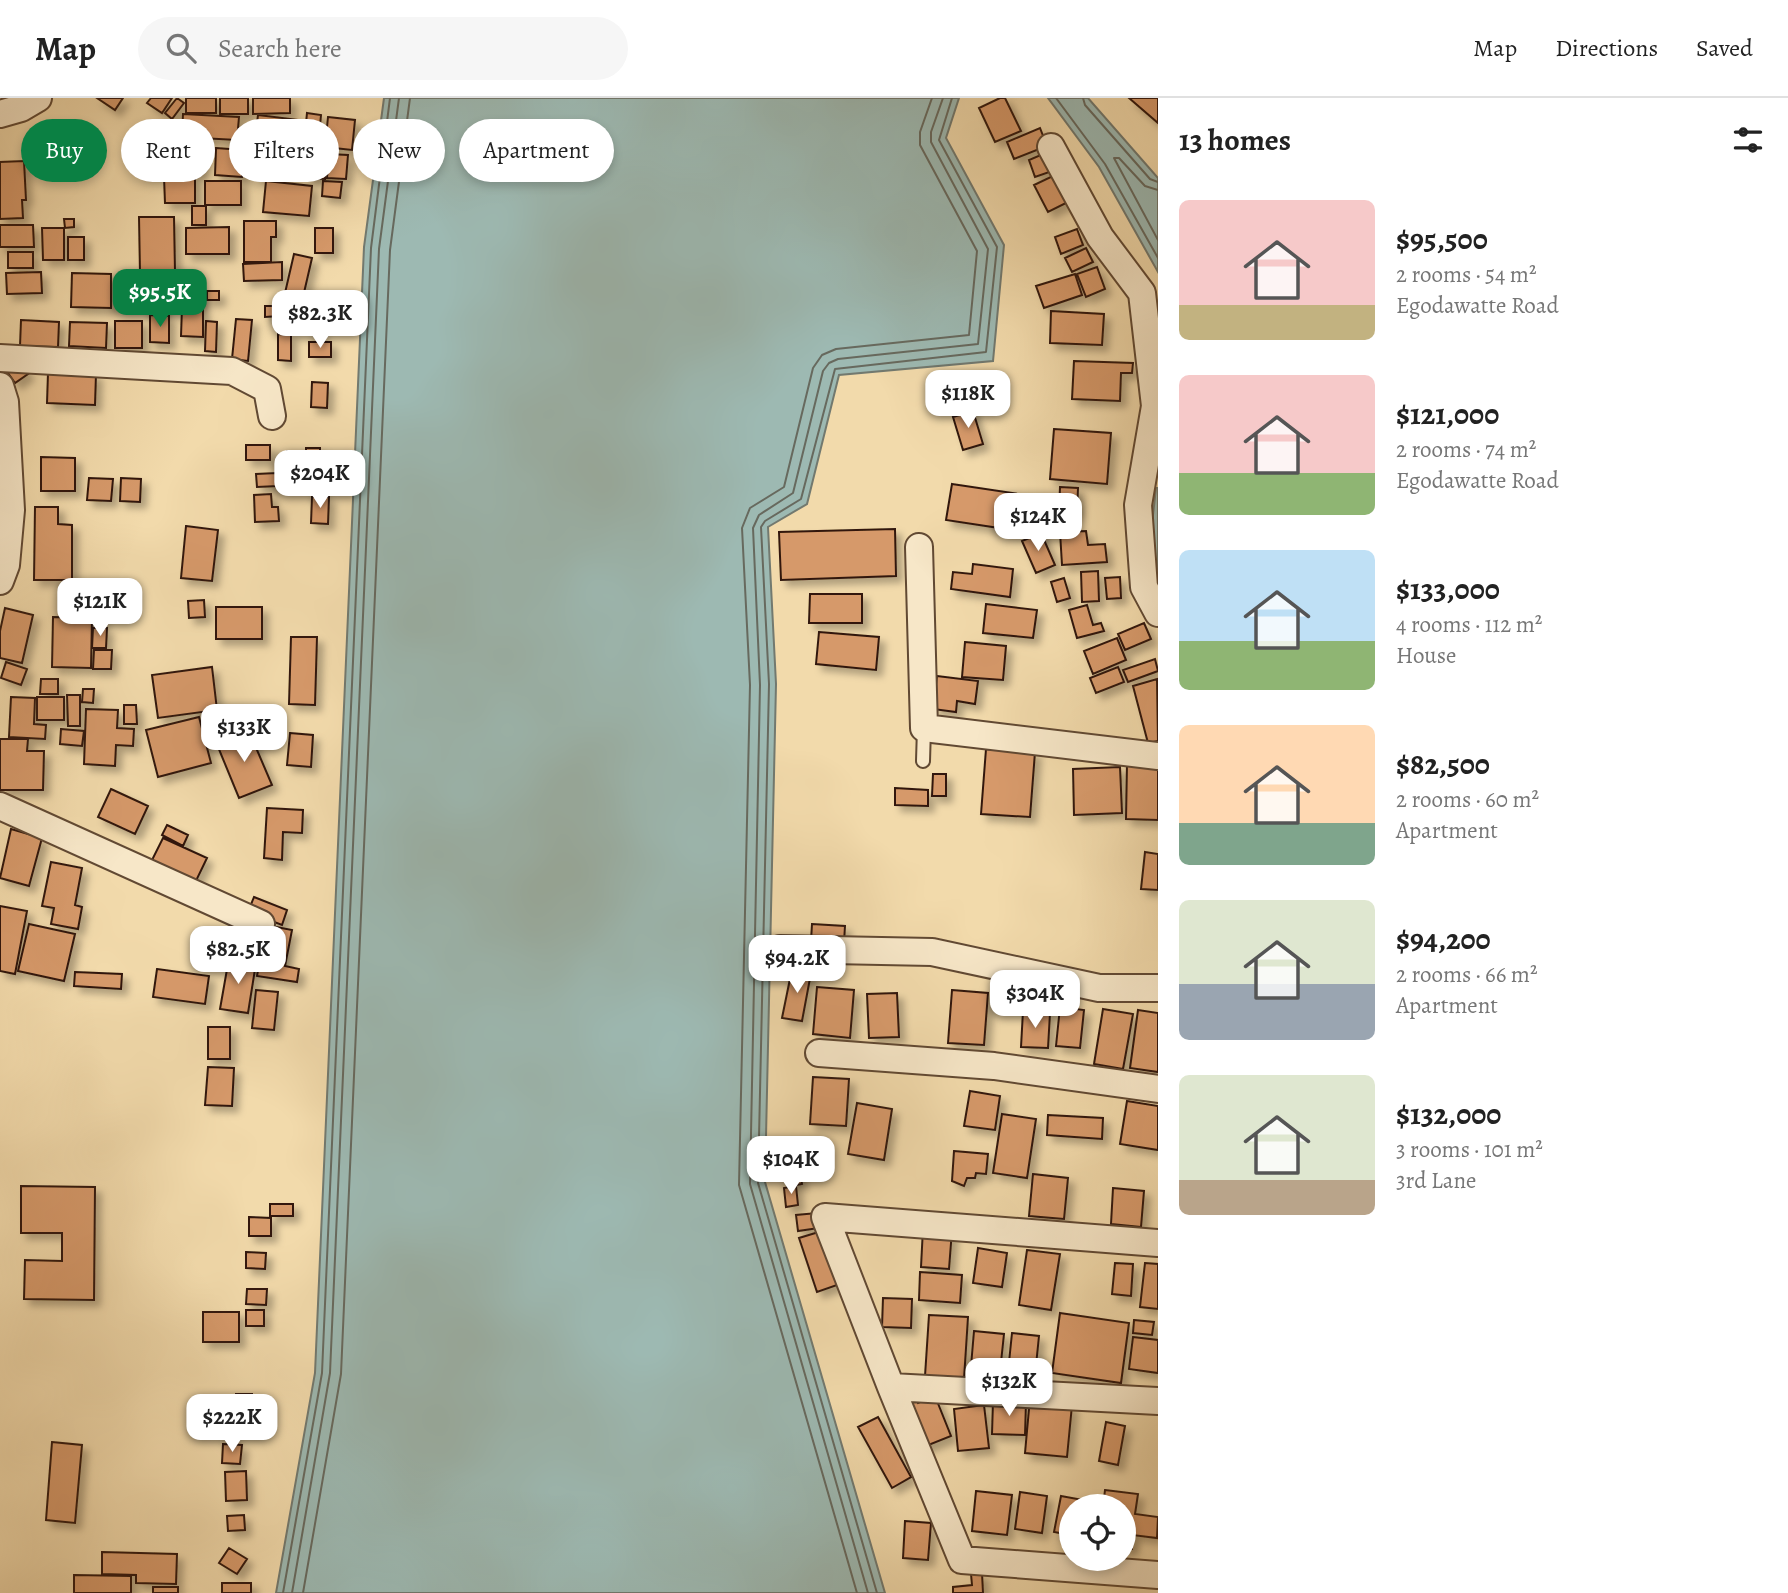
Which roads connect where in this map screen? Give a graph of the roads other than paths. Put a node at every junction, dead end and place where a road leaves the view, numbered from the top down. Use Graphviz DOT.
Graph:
graph roads {
  1 [pos="37,98"];
  2 [pos="0,114"];
  3 [pos="1051,147"];
  4 [pos="0,358"];
  5 [pos="0,386"];
  6 [pos="272,416"];
  7 [pos="919,547"];
  8 [pos="0,581"];
  9 [pos="1158,613"];
  10 [pos="924,728"];
  11 [pos="1158,757"];
  12 [pos="923,761"];
  13 [pos="0,806"];
  14 [pos="261,925"];
  15 [pos="780,949"];
  16 [pos="1158,988"];
  17 [pos="819,1053"];
  18 [pos="1158,1089"];
  19 [pos="1158,1243"];
  20 [pos="891,1387"];
  21 [pos="1158,1401"];
  22 [pos="1158,1575"];
  1 -- 2 [label="street"];
  3 -- 9 [label="street"];
  4 -- 6 [label="street"];
  5 -- 8 [label="street"];
  7 -- 10 [label="street"];
  10 -- 11 [label="street"];
  10 -- 12 [label="lane"];
  13 -- 14 [label="street"];
  15 -- 16 [label="street"];
  17 -- 18 [label="street"];
  19 -- 20 [label="street"];
  20 -- 21 [label="street"];
  20 -- 22 [label="street"];
}
